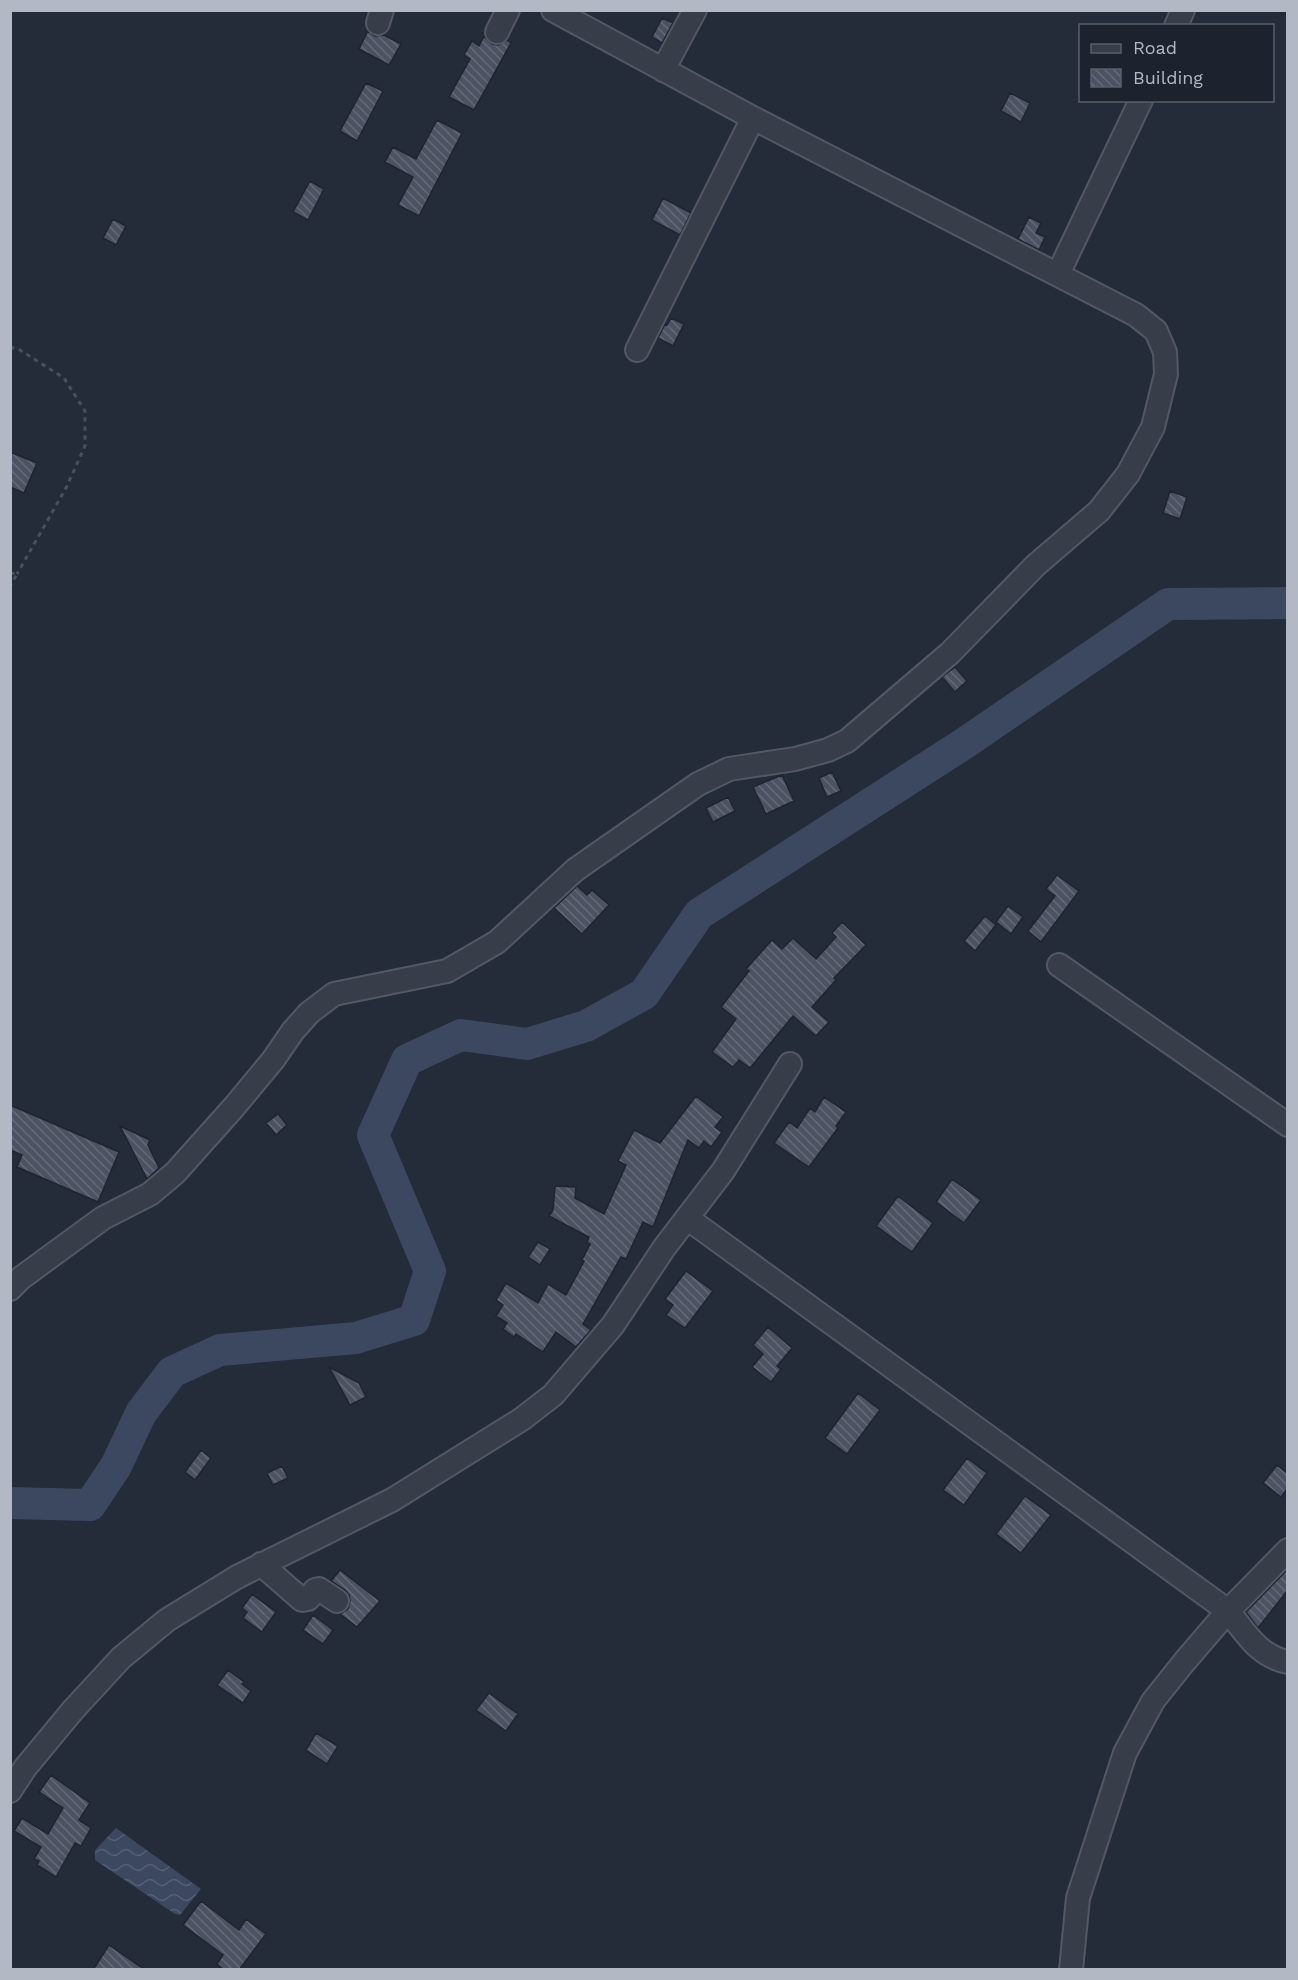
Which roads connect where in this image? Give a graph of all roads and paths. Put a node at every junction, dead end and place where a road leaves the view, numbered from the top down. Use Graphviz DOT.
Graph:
graph roads {
  1 [pos="508,10"];
  2 [pos="553,10"];
  3 [pos="695,10"];
  4 [pos="1184,10"];
  5 [pos="1177,24"];
  6 [pos="497,32"];
  7 [pos="663,70"];
  8 [pos="1140,102"];
  9 [pos="753,118"];
  10 [pos="1058,274"];
  11 [pos="10,347"];
  12 [pos="637,350"];
  13 [pos="10,573"];
  14 [pos="17,574"];
  15 [pos="10,586"];
  16 [pos="1059,965"];
  17 [pos="790,1064"];
  18 [pos="1287,1125"];
  19 [pos="687,1218"];
  20 [pos="10,1289"];
  21 [pos="1287,1550"];
  22 [pos="261,1564"];
  23 [pos="337,1601"];
  24 [pos="1228,1611"];
  25 [pos="1287,1662"];
  26 [pos="18,1764"];
  27 [pos="10,1791"];
  28 [pos="1071,1970"];
  1 -- 6 [label="street"];
  2 -- 7 [label="street"];
  3 -- 7 [label="street"];
  4 -- 5 [label="street"];
  7 -- 9 [label="street"];
  8 -- 10 [label="street"];
  9 -- 10 [label="street"];
  9 -- 12 [label="street"];
  10 -- 20 [label="street"];
  11 -- 14 [label="path"];
  13 -- 14 [label="path"];
  14 -- 15 [label="path"];
  16 -- 18 [label="street"];
  17 -- 19 [label="street"];
  19 -- 22 [label="street"];
  19 -- 24 [label="street"];
  21 -- 24 [label="street"];
  22 -- 23 [label="street"];
  22 -- 26 [label="street"];
  24 -- 25 [label="street"];
  24 -- 28 [label="street"];
  26 -- 27 [label="street"];
}
